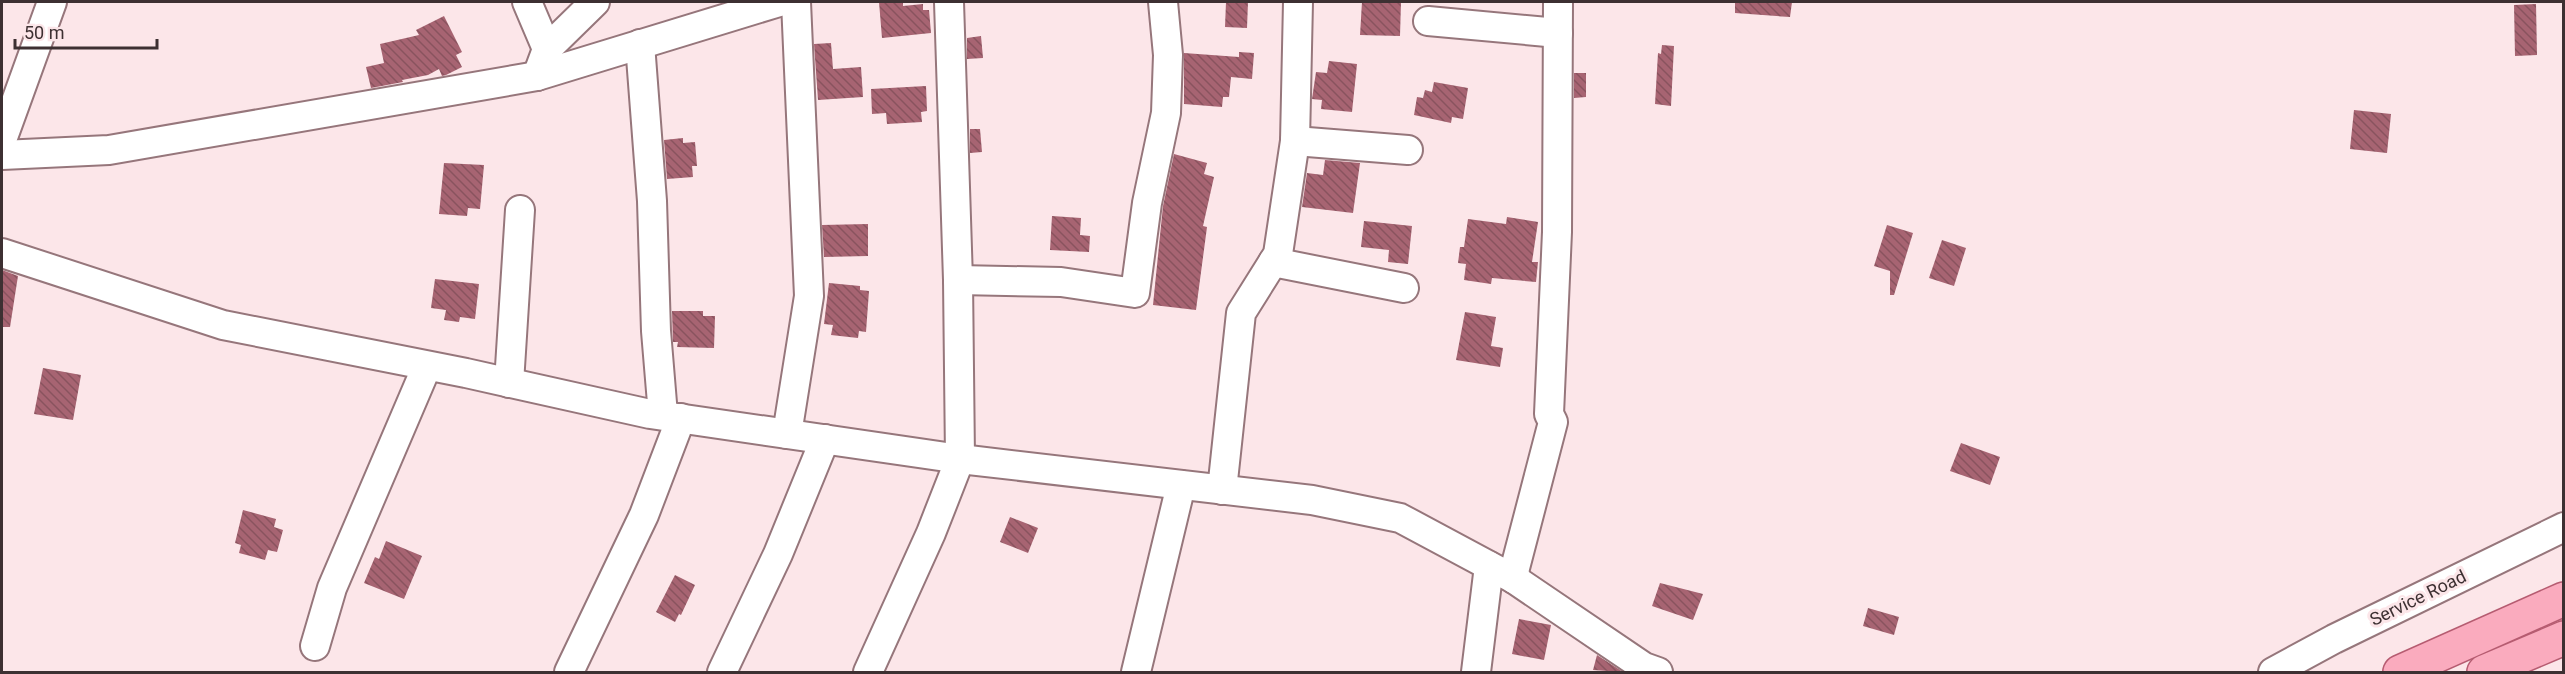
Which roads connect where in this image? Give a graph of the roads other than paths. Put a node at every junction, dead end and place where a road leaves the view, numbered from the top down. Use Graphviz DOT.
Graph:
graph roads {
  1 [pos="52,2"];
  2 [pos="527,2"];
  3 [pos="595,2"];
  4 [pos="779,2"];
  5 [pos="796,2"];
  6 [pos="950,2"];
  7 [pos="1163,2"];
  8 [pos="1298,2"];
  9 [pos="1558,2"];
  10 [pos="1428,21"];
  11 [pos="1558,33"];
  12 [pos="640,44"];
  13 [pos="547,49"];
  14 [pos="537,76"];
  15 [pos="2,140"];
  16 [pos="1295,141"];
  17 [pos="1408,150"];
  18 [pos="2,155"];
  19 [pos="520,210"];
  20 [pos="2,253"];
  21 [pos="1273,261"];
  22 [pos="958,280"];
  23 [pos="1404,288"];
  24 [pos="427,366"];
  25 [pos="509,383"];
  26 [pos="672,417"];
  27 [pos="786,434"];
  28 [pos="825,440"];
  29 [pos="960,459"];
  30 [pos="1181,485"];
  31 [pos="1222,490"];
  32 [pos="2564,527"];
  33 [pos="1489,566"];
  34 [pos="1514,579"];
  35 [pos="2564,599"];
  36 [pos="2564,638"];
  37 [pos="315,646"];
  38 [pos="1642,668"];
  39 [pos="569,672"];
  40 [pos="722,672"];
  41 [pos="868,672"];
  42 [pos="1136,672"];
  43 [pos="1476,672"];
  44 [pos="2274,672"];
  45 [pos="2400,672"];
  46 [pos="2484,672"];
  1 -- 15 [label="street"];
  2 -- 13 [label="street"];
  3 -- 13 [label="street"];
  4 -- 12 [label="street"];
  5 -- 27 [label="street"];
  6 -- 22 [label="street"];
  7 -- 22 [label="street"];
  8 -- 16 [label="street"];
  9 -- 11 [label="street"];
  10 -- 11 [label="street"];
  11 -- 34 [label="street"];
  12 -- 14 [label="street"];
  12 -- 26 [label="street"];
  13 -- 14 [label="street"];
  14 -- 18 [label="street"];
  16 -- 17 [label="street"];
  16 -- 21 [label="street"];
  19 -- 25 [label="street"];
  20 -- 24 [label="street"];
  21 -- 23 [label="street"];
  21 -- 31 [label="street"];
  22 -- 29 [label="street"];
  24 -- 25 [label="street"];
  24 -- 37 [label="street"];
  25 -- 26 [label="street"];
  26 -- 27 [label="street"];
  26 -- 39 [label="street"];
  27 -- 28 [label="street"];
  28 -- 29 [label="street"];
  28 -- 40 [label="street"];
  29 -- 30 [label="street"];
  29 -- 41 [label="street"];
  30 -- 31 [label="street"];
  30 -- 42 [label="street"];
  31 -- 33 [label="street"];
  32 -- 44 [label="street, Service Road"];
  33 -- 34 [label="street"];
  33 -- 43 [label="street"];
  34 -- 38 [label="street"];
  35 -- 45 [label="main road"];
  36 -- 46 [label="main road"];
}
